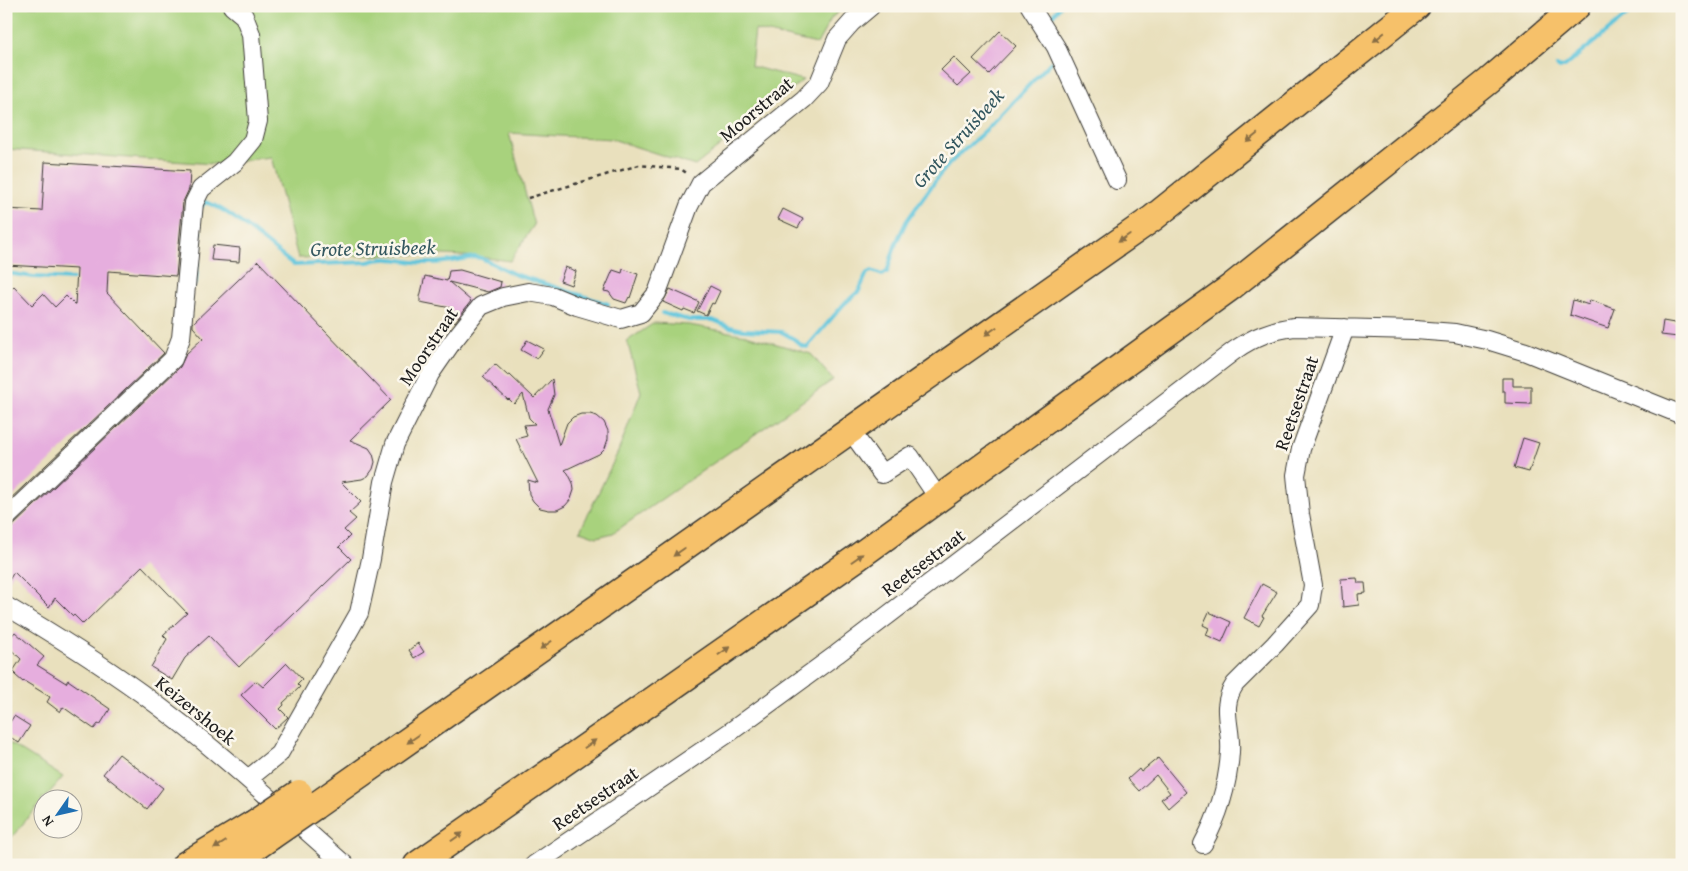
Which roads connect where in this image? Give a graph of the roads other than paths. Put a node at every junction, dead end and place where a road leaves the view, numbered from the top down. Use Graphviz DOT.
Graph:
graph roads {
  1 [pos="232,6"];
  2 [pos="871,6"];
  3 [pos="1030,6"];
  4 [pos="1417,6"];
  5 [pos="1577,6"];
  6 [pos="1117,180"];
  7 [pos="1345,328"];
  8 [pos="1682,415"];
  9 [pos="850,430"];
  10 [pos="939,499"];
  11 [pos="6,518"];
  12 [pos="6,606"];
  13 [pos="248,779"];
  14 [pos="261,831"];
  15 [pos="1203,844"];
  16 [pos="186,865"];
  17 [pos="230,865"];
  18 [pos="345,865"];
  19 [pos="417,865"];
  20 [pos="534,865"];
  1 -- 11 [label="street"];
  2 -- 13 [label="street, Moorstraat"];
  3 -- 6 [label="street"];
  4 -- 9 [label="highway, one-way"];
  5 -- 10 [label="highway"];
  7 -- 8 [label="street, Reetsestraat"];
  7 -- 15 [label="street, Reetsestraat"];
  7 -- 20 [label="street, Reetsestraat"];
  9 -- 10 [label="street"];
  9 -- 14 [label="highway, one-way, bridge"];
  19 -- 10 [label="highway, one-way"];
  12 -- 13 [label="street, Keizershoek"];
  13 -- 18 [label="street, Keizershoek"];
  14 -- 16 [label="highway, one-way"];
  14 -- 17 [label="highway"];
}
